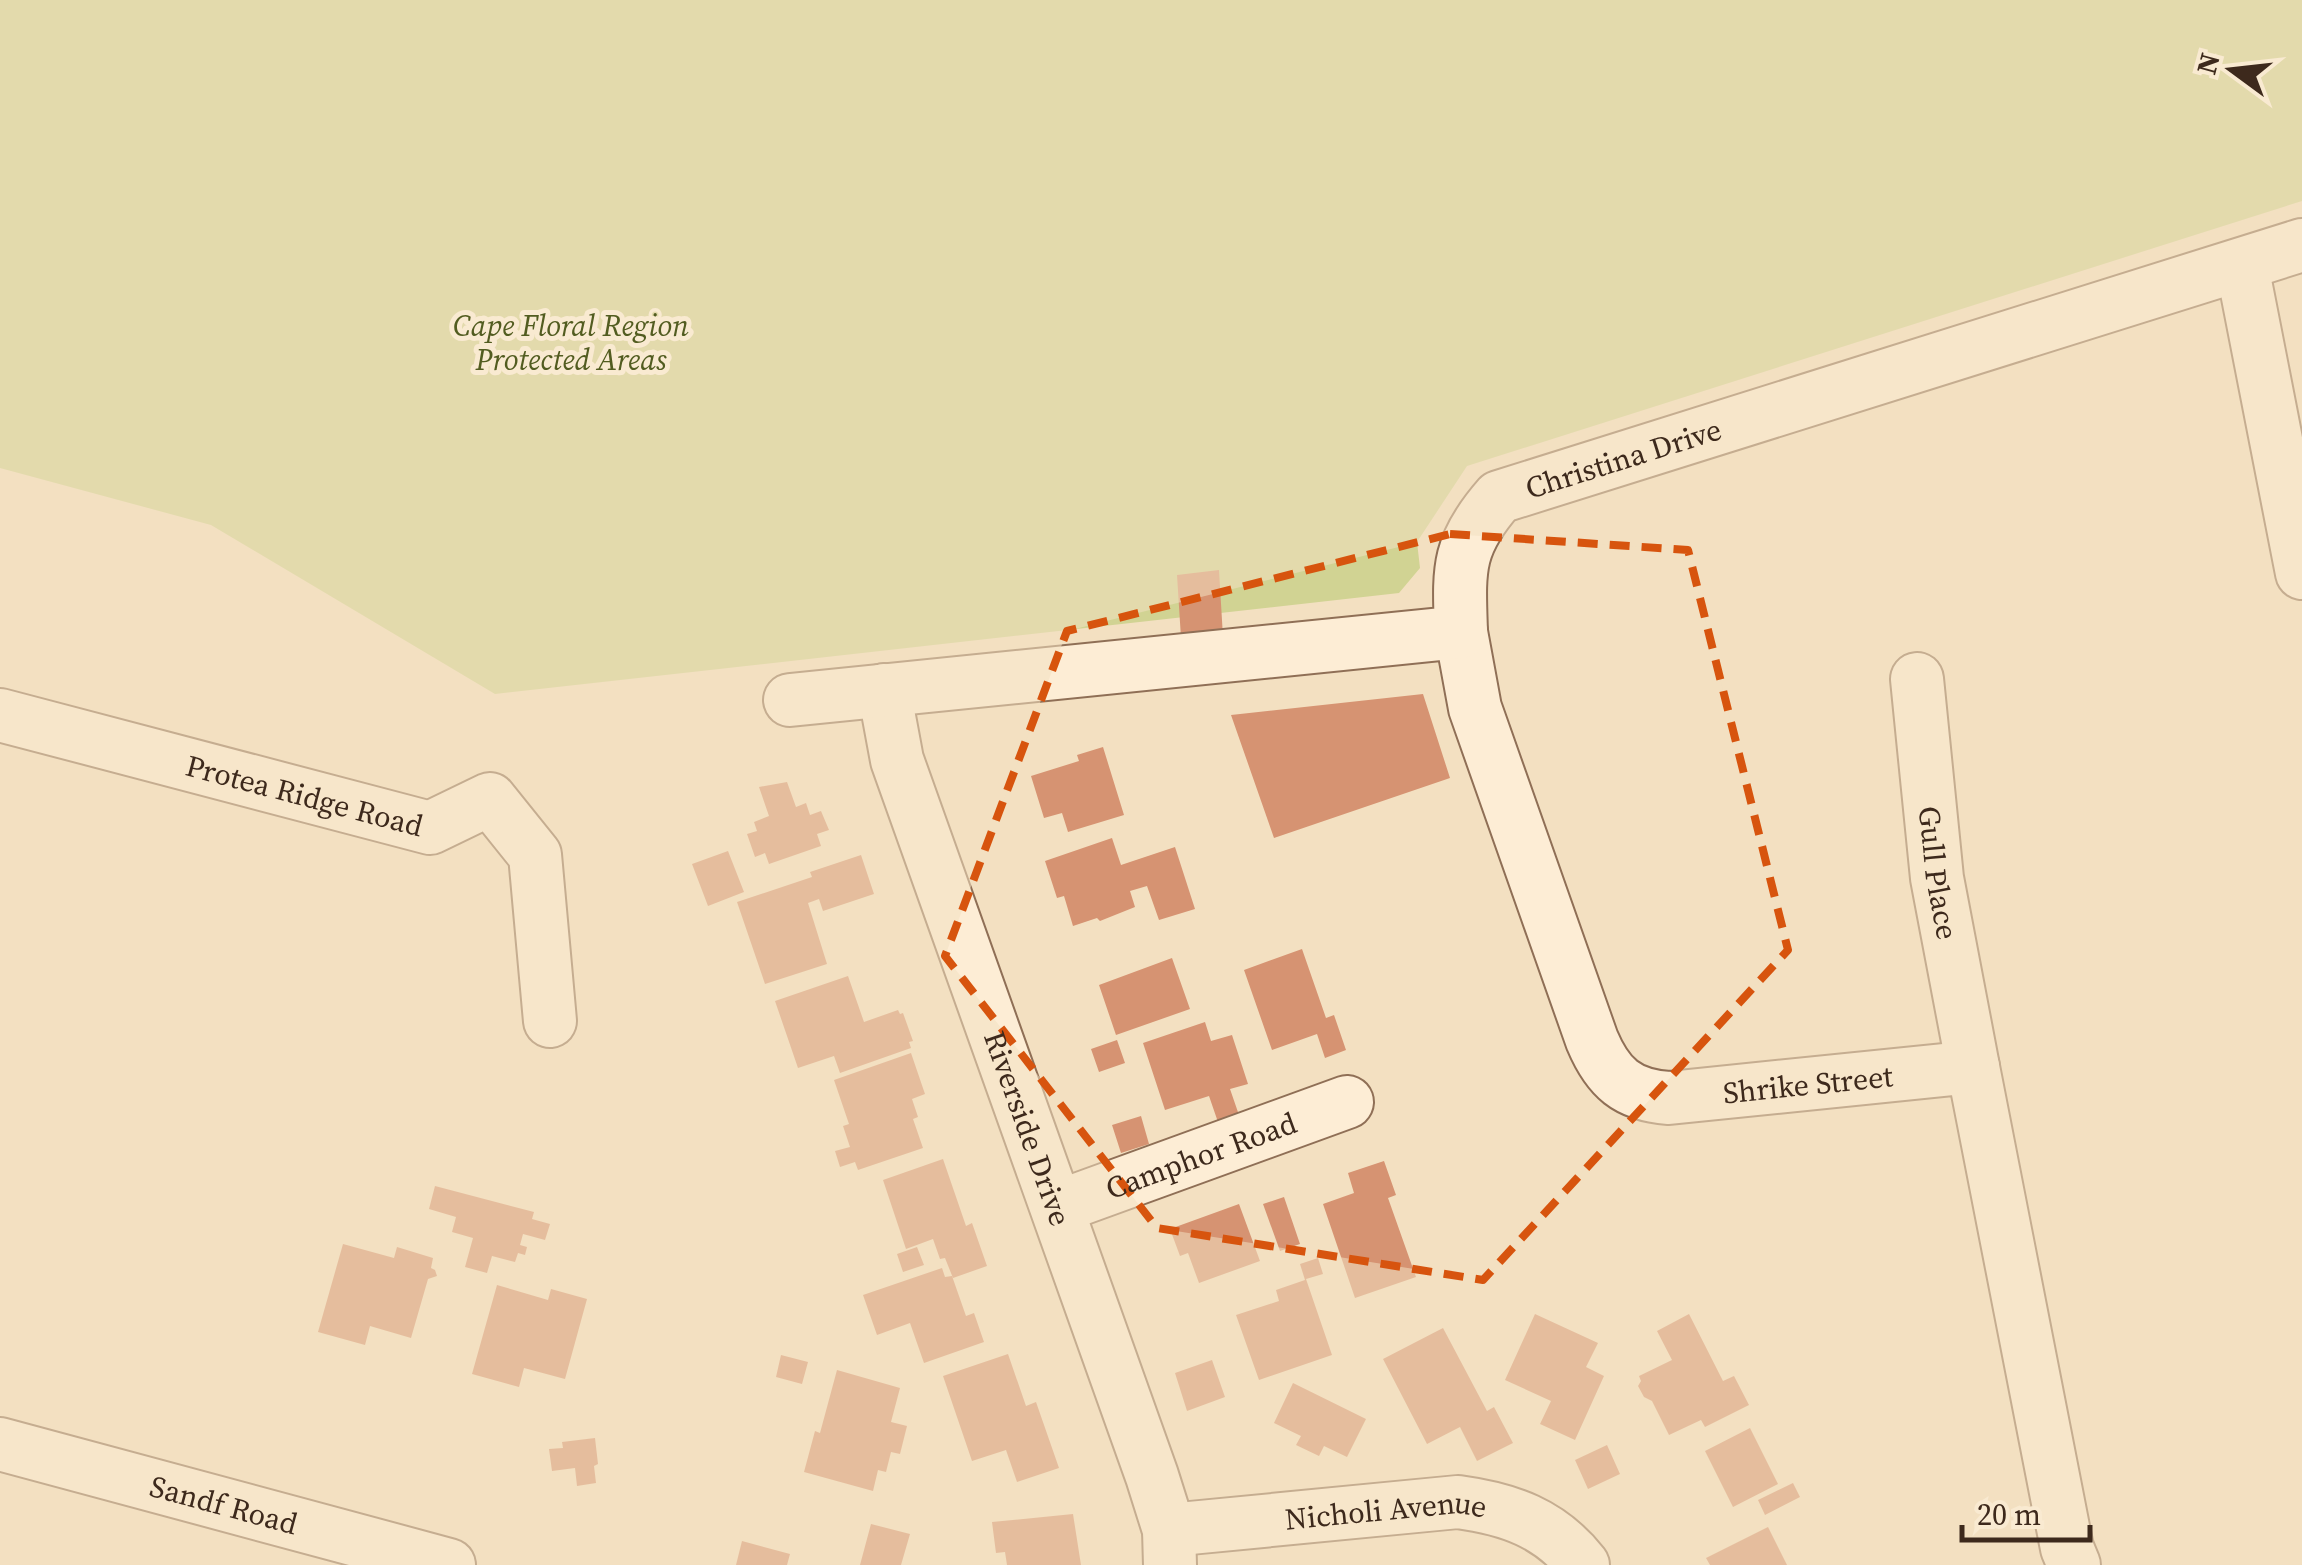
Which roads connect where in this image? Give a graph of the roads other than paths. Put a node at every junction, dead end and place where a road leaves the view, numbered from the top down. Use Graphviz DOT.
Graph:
graph roads {
  1 [pos="2302,245"];
  2 [pos="2242,266"];
  3 [pos="2302,574"];
  4 [pos="1461,632"];
  5 [pos="1917,679"];
  6 [pos="884,690"];
  7 [pos="790,700"];
  8 [pos="0,715"];
  9 [pos="550,1021"];
  10 [pos="1973,1067"];
  11 [pos="1347,1102"];
  12 [pos="1058,1207"];
  13 [pos="0,1444"];
  14 [pos="1170,1548"];
  15 [pos="448,1565"];
  16 [pos="1583,1565"];
  17 [pos="2074,1565"];
  1 -- 2 [label="street, Christina Drive"];
  2 -- 3 [label="street"];
  2 -- 4 [label="street, Christina Drive"];
  4 -- 6 [label="street"];
  4 -- 10 [label="street, Shrike Street"];
  5 -- 10 [label="street, Gull Place"];
  6 -- 7 [label="street"];
  6 -- 12 [label="street, Riverside Drive"];
  8 -- 9 [label="street, Protea Ridge Road"];
  10 -- 17 [label="street"];
  11 -- 12 [label="street, Camphor Road"];
  12 -- 14 [label="street, Riverside Drive"];
  13 -- 15 [label="street, Sandf Road"];
  14 -- 16 [label="street, Nicholi Avenue"];
}
